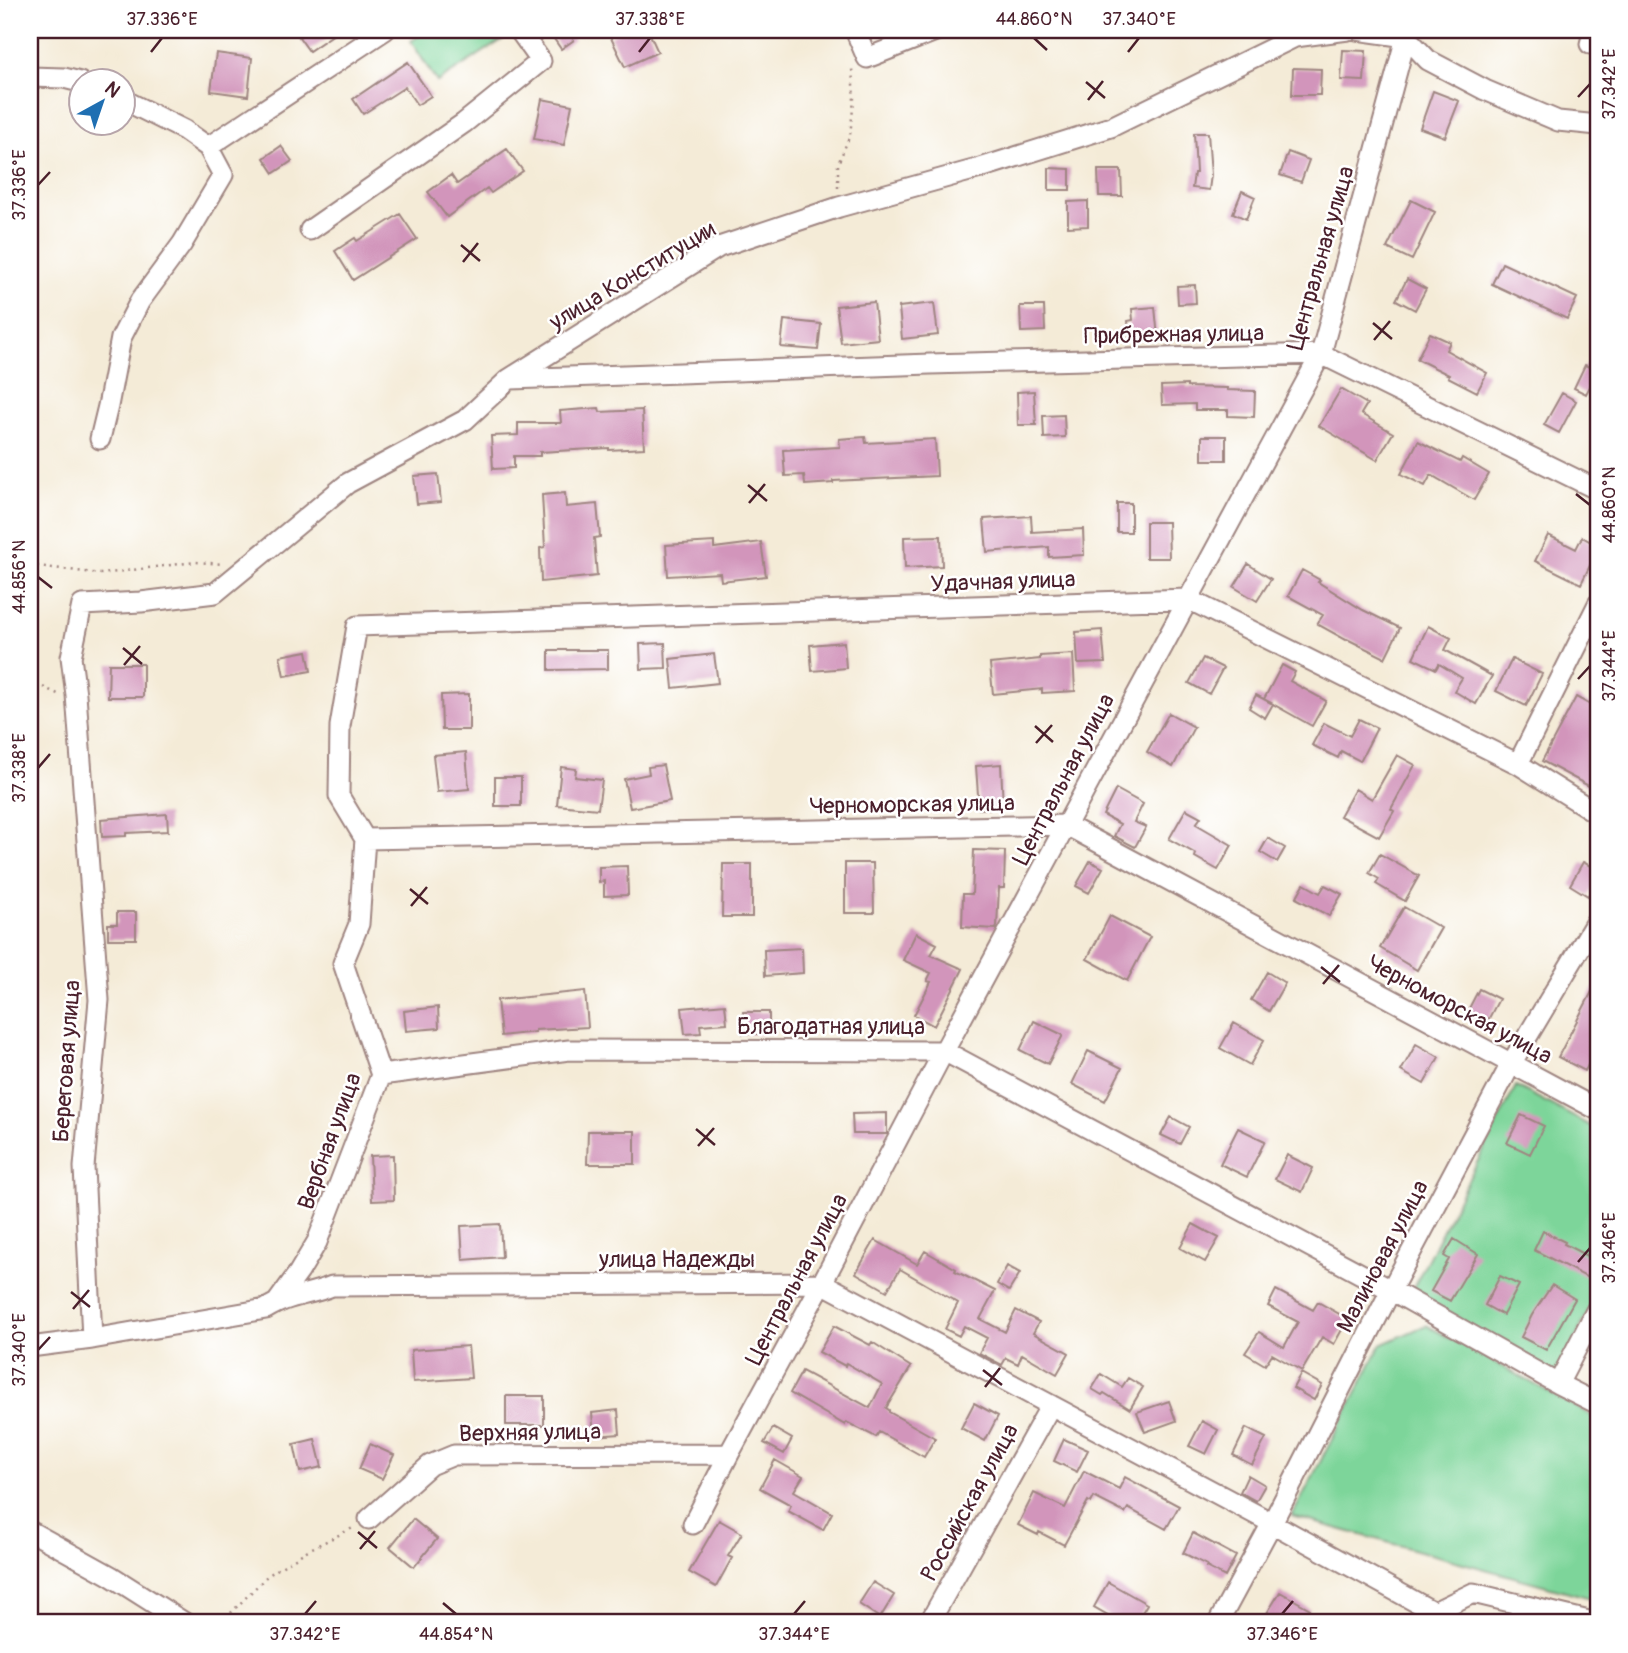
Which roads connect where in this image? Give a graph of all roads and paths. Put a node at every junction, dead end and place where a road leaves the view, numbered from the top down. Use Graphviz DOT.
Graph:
graph roads {
  1 [pos="385,30"];
  2 [pos="519,30"];
  3 [pos="938,30"];
  4 [pos="1348,30"];
  5 [pos="1357,30"];
  6 [pos="1407,34"];
  7 [pos="861,43"];
  8 [pos="30,78"];
  9 [pos="66,78"];
  10 [pos="136,106"];
  11 [pos="1598,125"];
  12 [pos="208,147"];
  13 [pos="839,207"];
  14 [pos="310,230"];
  15 [pos="1321,354"];
  16 [pos="509,379"];
  17 [pos="100,439"];
  18 [pos="1598,490"];
  19 [pos="30,565"];
  20 [pos="248,565"];
  21 [pos="1188,599"];
  22 [pos="1598,604"];
  23 [pos="30,684"];
  24 [pos="75,702"];
  25 [pos="1518,764"];
  26 [pos="1598,814"];
  27 [pos="1066,825"];
  28 [pos="365,839"];
  29 [pos="1598,918"];
  30 [pos="944,1051"];
  31 [pos="1511,1064"];
  32 [pos="381,1074"];
  33 [pos="1598,1110"];
  34 [pos="822,1283"];
  35 [pos="1391,1290"];
  36 [pos="278,1301"];
  37 [pos="1598,1307"];
  38 [pos="92,1339"];
  39 [pos="30,1347"];
  40 [pos="1558,1384"];
  41 [pos="1598,1404"];
  42 [pos="1051,1405"];
  43 [pos="729,1454"];
  44 [pos="369,1520"];
  45 [pos="1272,1523"];
  46 [pos="693,1524"];
  47 [pos="30,1531"];
  48 [pos="1435,1618"];
  49 [pos="185,1623"];
  50 [pos="221,1623"];
  51 [pos="929,1623"];
  52 [pos="1219,1623"];
  53 [pos="1597,1623"];
  1 -- 12 [label="street"];
  2 -- 14 [label="street"];
  3 -- 7 [label="street"];
  4 -- 13 [label="street, улица Конституции"];
  5 -- 6 [label="street"];
  6 -- 11 [label="street"];
  6 -- 15 [label="street, Центральная улица"];
  7 -- 13 [label="path"];
  8 -- 9 [label="street"];
  10 -- 12 [label="street"];
  12 -- 17 [label="street"];
  13 -- 16 [label="street, улица Конституции"];
  15 -- 16 [label="street, Прибрежная улица"];
  15 -- 18 [label="street, Прибрежная улица"];
  15 -- 21 [label="street, Центральная улица"];
  16 -- 20 [label="street, улица Конституции"];
  19 -- 20 [label="path"];
  20 -- 24 [label="street, улица Конституции"];
  21 -- 25 [label="street, Удачная улица"];
  21 -- 27 [label="street, Центральная улица"];
  21 -- 28 [label="street, Удачная улица"];
  22 -- 25 [label="street"];
  23 -- 24 [label="path"];
  24 -- 38 [label="street, Береговая улица"];
  25 -- 26 [label="street, Удачная улица"];
  27 -- 28 [label="street, Черноморская улица"];
  27 -- 30 [label="street, Центральная улица"];
  27 -- 31 [label="street, Черноморская улица"];
  28 -- 32 [label="street, Вербная улица"];
  29 -- 31 [label="street, Малиновая улица"];
  30 -- 32 [label="street, Благодатная улица"];
  30 -- 34 [label="street, Центральная улица"];
  30 -- 35 [label="street, Благодатная улица"];
  31 -- 33 [label="street, Черноморская улица"];
  31 -- 35 [label="street, Малиновая улица"];
  32 -- 36 [label="street, Вербная улица"];
  34 -- 36 [label="street, улица Надежды"];
  34 -- 42 [label="street, улица Надежды"];
  34 -- 43 [label="street, Центральная улица"];
  35 -- 40 [label="street, Благодатная улица"];
  35 -- 45 [label="street, Малиновая улица"];
  36 -- 38 [label="street, улица Надежды"];
  37 -- 40 [label="street"];
  38 -- 39 [label="street, улица Надежды"];
  40 -- 41 [label="street, Благодатная улица"];
  42 -- 45 [label="street, улица Надежды"];
  42 -- 51 [label="street, Российская улица"];
  43 -- 44 [label="street, Верхняя улица"];
  43 -- 46 [label="street, Центральная улица"];
  44 -- 50 [label="path"];
  45 -- 48 [label="street, улица Надежды"];
  45 -- 52 [label="street, Малиновая улица"];
  47 -- 49 [label="street"];
  48 -- 53 [label="street"];
}
